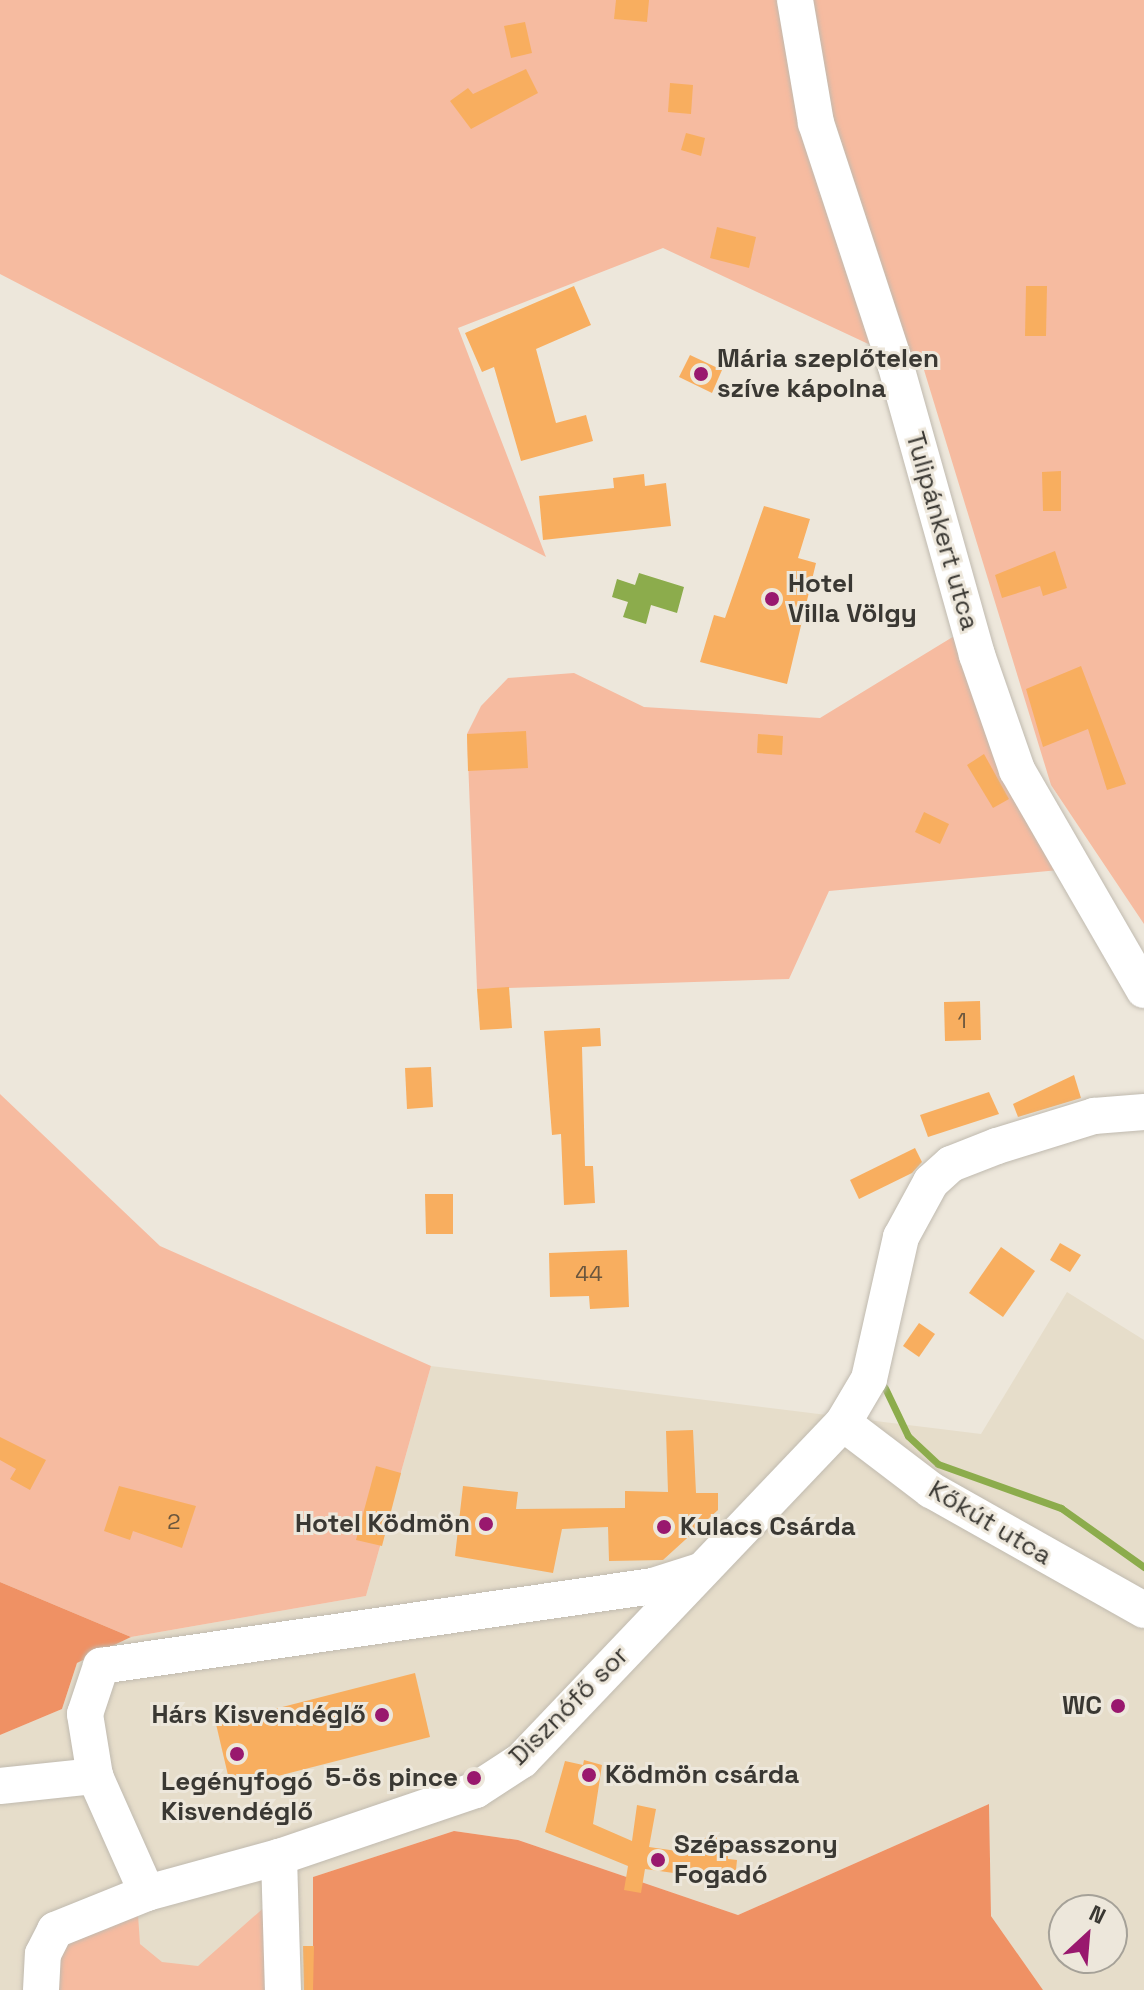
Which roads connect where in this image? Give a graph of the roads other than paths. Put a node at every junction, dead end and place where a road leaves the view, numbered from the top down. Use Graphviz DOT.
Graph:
graph roads {
  1 [pos="795,0"];
  2 [pos="1144,990"];
  3 [pos="1144,1112"];
  4 [pos="843,1423"];
  5 [pos="702,1570"];
  6 [pos="1144,1610"];
  7 [pos="95,1776"];
  8 [pos="0,1786"];
  9 [pos="279,1857"];
  10 [pos="147,1893"];
  11 [pos="41,1990"];
  12 [pos="283,1990"];
  1 -- 2 [label="street, Tulipánkert utca"];
  3 -- 4 [label="street, Disznófő sor"];
  4 -- 5 [label="street, Disznófő sor"];
  4 -- 6 [label="street, Kőkút utca"];
  5 -- 7 [label="street"];
  5 -- 9 [label="street, Disznófő sor"];
  7 -- 8 [label="street"];
  7 -- 10 [label="street"];
  9 -- 10 [label="street, Disznófő sor"];
  9 -- 12 [label="street"];
  10 -- 11 [label="street, Disznófő sor"];
}
